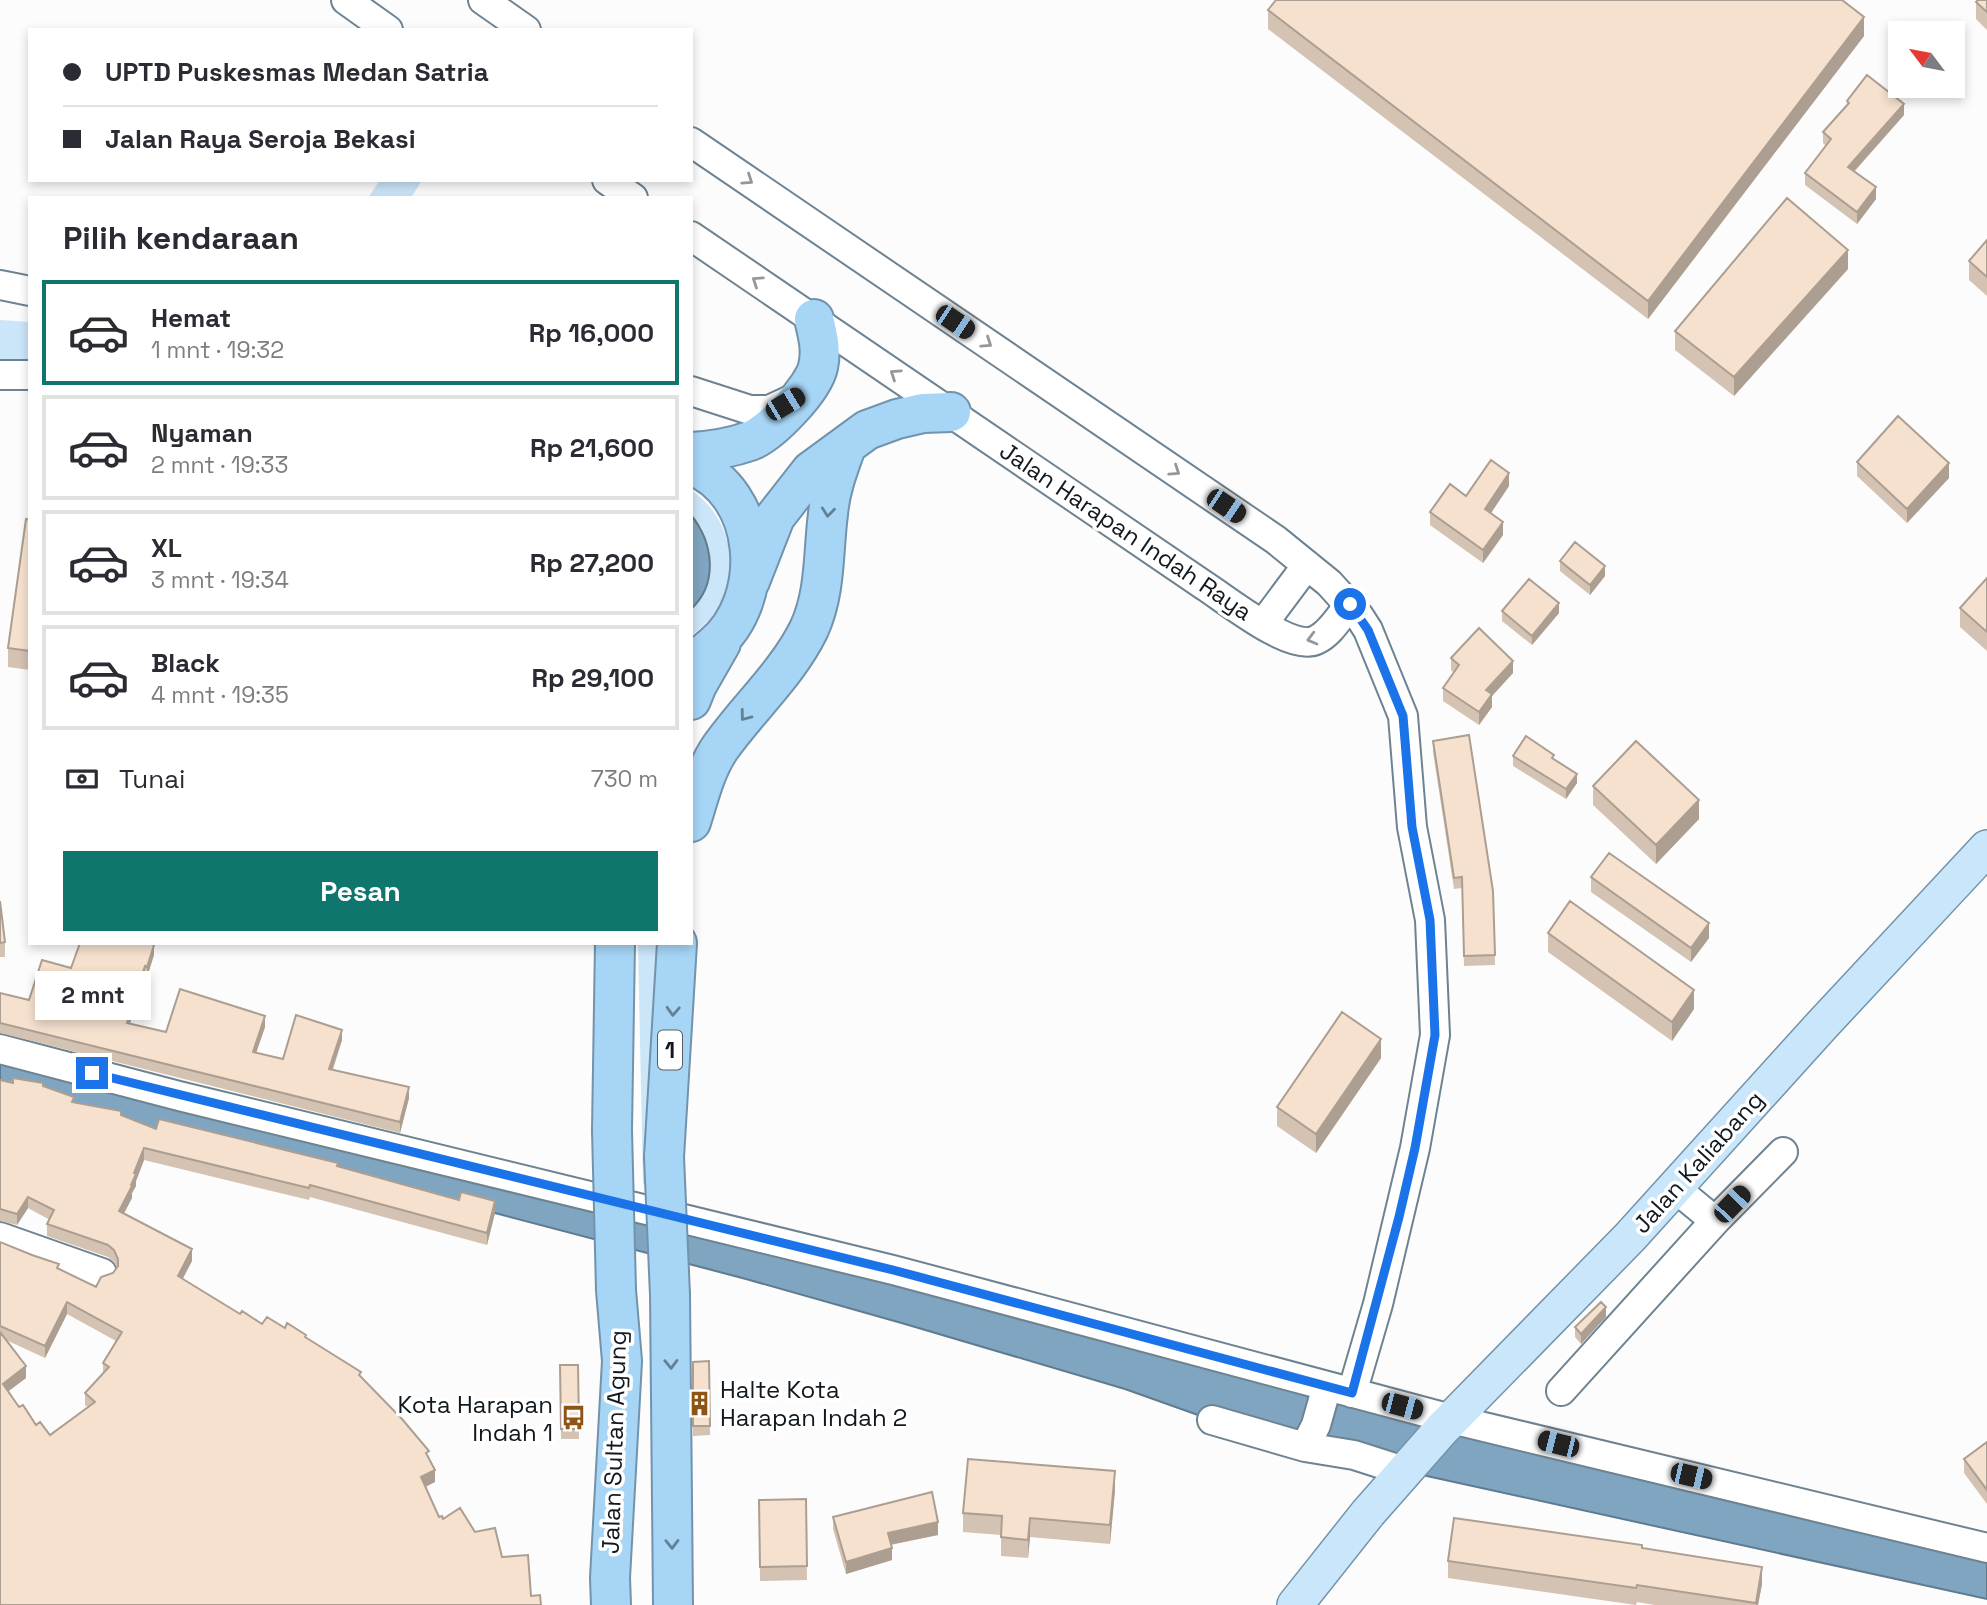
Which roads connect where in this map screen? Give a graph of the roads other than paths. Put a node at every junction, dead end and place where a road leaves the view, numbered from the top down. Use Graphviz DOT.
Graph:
graph roads {
  1 [pos="346,0"];
  2 [pos="483,0"];
  3 [pos="385,28"];
  4 [pos="523,28"];
  5 [pos="693,143"];
  6 [pos="610,182"];
  7 [pos="630,196"];
  8 [pos="693,237"];
  9 [pos="0,285"];
  10 [pos="28,291"];
  11 [pos="814,318"];
  12 [pos="0,375"];
  13 [pos="28,375"];
  14 [pos="809,389"];
  15 [pos="693,392"];
  16 [pos="951,412"];
  17 [pos="846,447"];
  18 [pos="693,452"];
  19 [pos="693,466"];
  20 [pos="1307,565"];
  21 [pos="750,581"];
  22 [pos="1350,604"];
  23 [pos="1263,624"];
  24 [pos="723,638"];
  25 [pos="693,660"];
  26 [pos="693,695"];
  27 [pos="693,815"];
  28 [pos="1987,848"];
  29 [pos="615,945"];
  30 [pos="677,945"];
  31 [pos="0,1049"];
  32 [pos="1783,1152"];
  33 [pos="1675,1188"];
  34 [pos="1716,1221"];
  35 [pos="0,1237"];
  36 [pos="102,1273"];
  37 [pos="1335,1390"];
  38 [pos="1561,1391"];
  39 [pos="1212,1420"];
  40 [pos="1446,1424"];
  41 [pos="1310,1436"];
  42 [pos="1404,1471"];
  43 [pos="1987,1548"];
  44 [pos="674,1604"];
  45 [pos="611,1605"];
  46 [pos="1295,1605"];
  1 -- 3 [label="street"];
  2 -- 4 [label="street"];
  5 -- 20 [label="street, one-way"];
  6 -- 7 [label="street"];
  11 -- 8 [label="street, Jalan Harapan Indah Raya, one-way"];
  9 -- 10 [label="street"];
  11 -- 14 [label="highway"];
  16 -- 11 [label="street, Jalan Harapan Indah Raya, one-way"];
  12 -- 13 [label="street"];
  14 -- 15 [label="street"];
  14 -- 18 [label="highway"];
  16 -- 17 [label="highway"];
  16 -- 23 [label="street, Jalan Harapan Indah Raya"];
  17 -- 21 [label="highway"];
  17 -- 27 [label="highway, one-way"];
  19 -- 21 [label="highway"];
  20 -- 22 [label="street"];
  20 -- 23 [label="street, Jalan Harapan Indah Raya"];
  21 -- 24 [label="highway"];
  22 -- 23 [label="street, one-way"];
  22 -- 37 [label="street"];
  24 -- 25 [label="highway"];
  24 -- 26 [label="highway"];
  28 -- 33 [label="main road, Jalan Kaliabang"];
  29 -- 45 [label="highway, Jalan Sultan Agung, bridge"];
  30 -- 44 [label="highway, 1, one-way, bridge"];
  31 -- 37 [label="street"];
  32 -- 34 [label="street"];
  33 -- 34 [label="street"];
  33 -- 40 [label="main road, Jalan Kaliabang"];
  34 -- 38 [label="street"];
  35 -- 36 [label="street"];
  37 -- 40 [label="street"];
  37 -- 41 [label="street"];
  39 -- 41 [label="street"];
  40 -- 42 [label="main road, Jalan Kaliabang"];
  40 -- 43 [label="street"];
  41 -- 42 [label="street"];
  42 -- 46 [label="main road, Jalan Kaliabang"];
}
